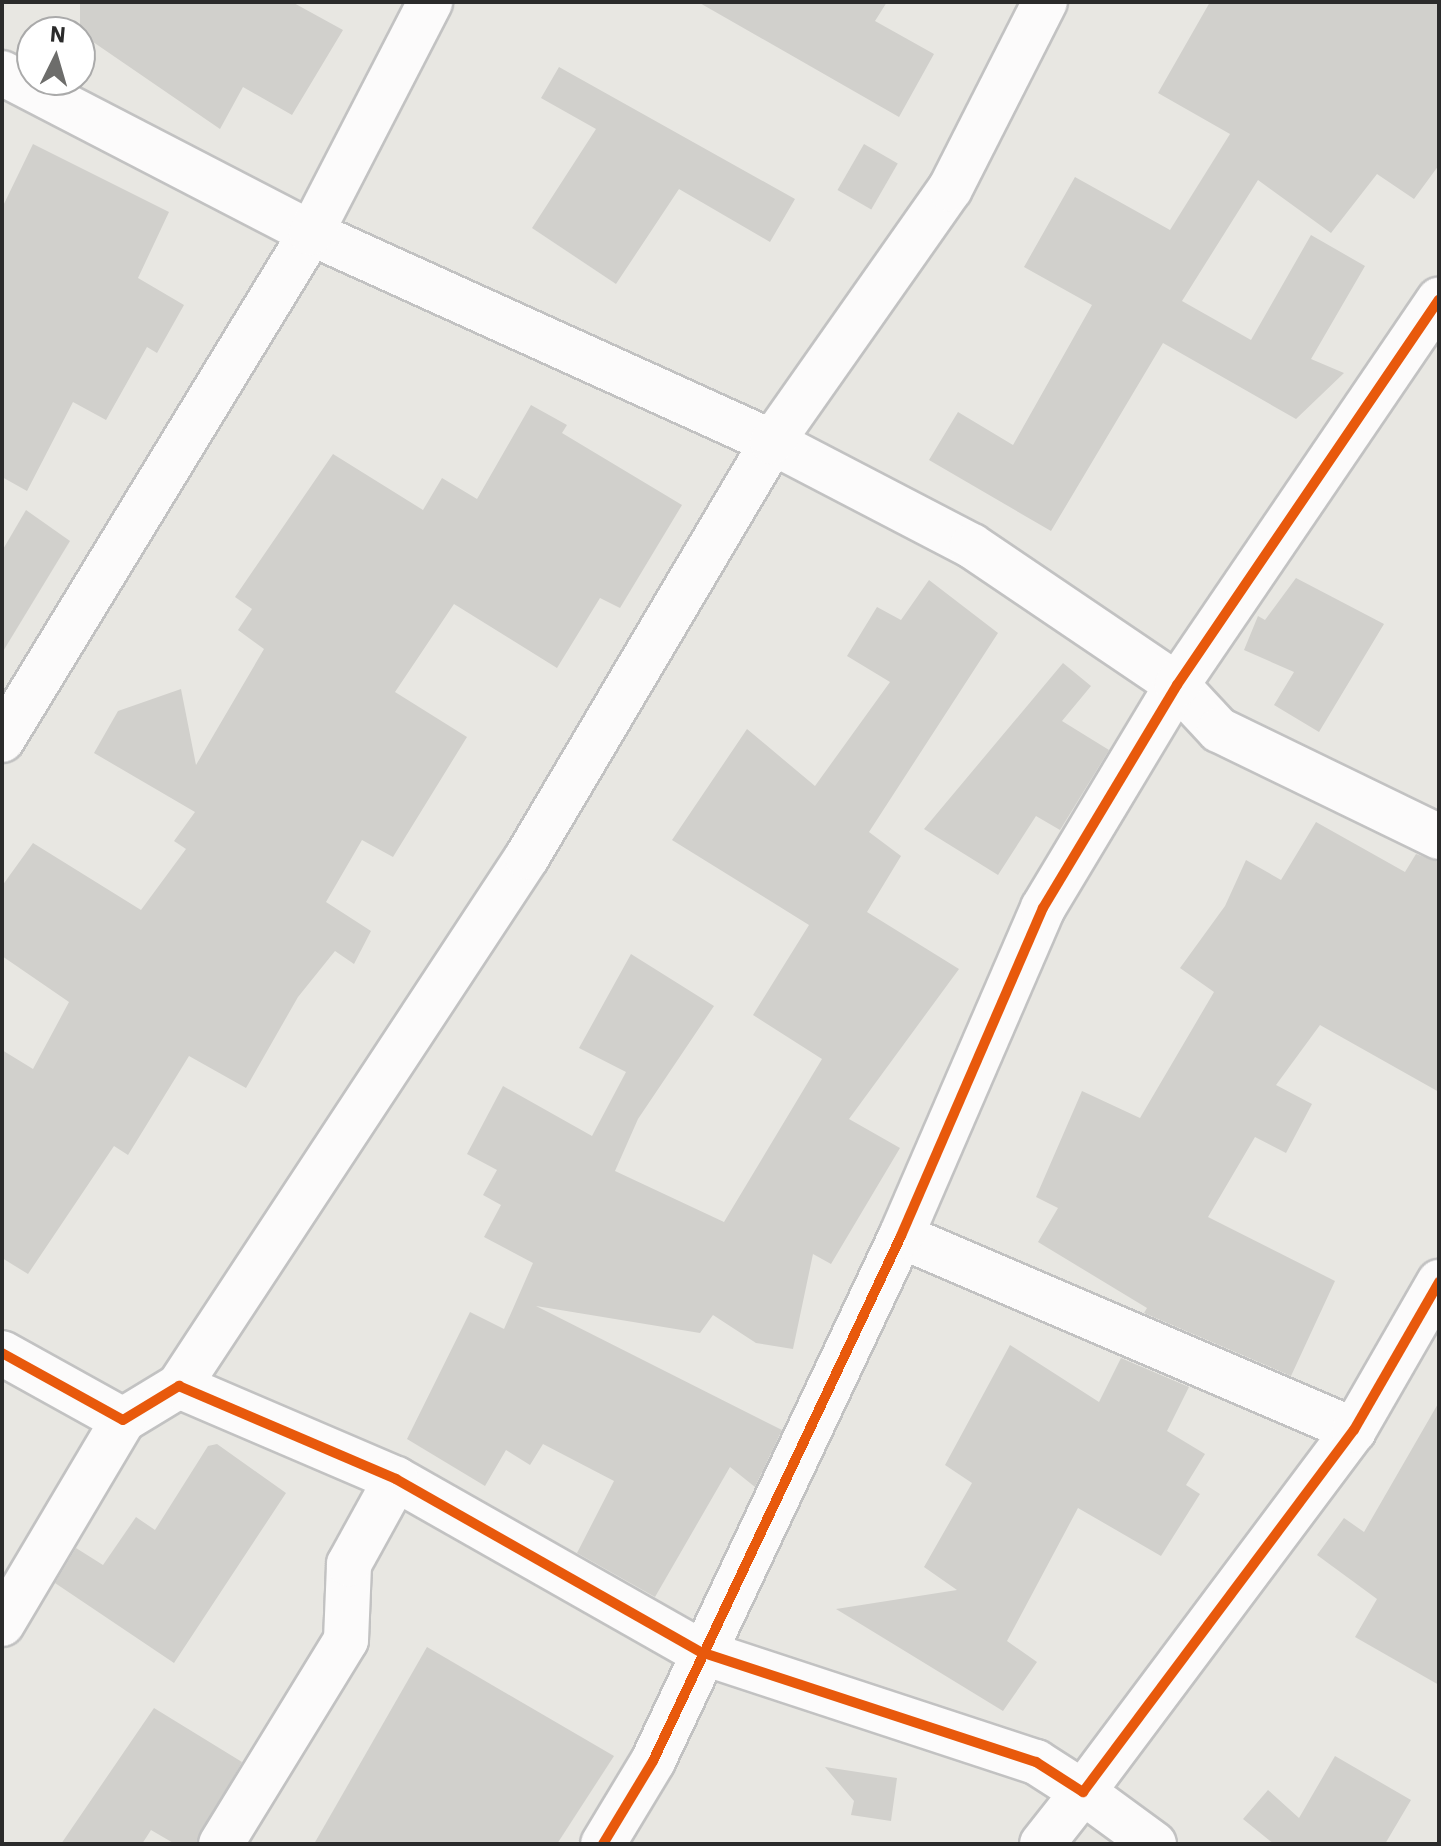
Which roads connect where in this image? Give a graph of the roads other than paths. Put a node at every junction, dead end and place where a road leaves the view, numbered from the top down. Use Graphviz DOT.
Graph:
graph roads {
  1 [pos="430,2"];
  2 [pos="1045,2"];
  3 [pos="2,73"];
  4 [pos="311,233"];
  5 [pos="1439,300"];
  6 [pos="772,442"];
  7 [pos="1177,685"];
  8 [pos="2,740"];
  9 [pos="1439,837"];
  10 [pos="901,1236"];
  11 [pos="1439,1282"];
  12 [pos="2,1353"];
  13 [pos="179,1386"];
  14 [pos="123,1420"];
  15 [pos="1354,1430"];
  16 [pos="396,1479"];
  17 [pos="2,1624"];
  18 [pos="701,1652"];
  19 [pos="1083,1792"];
  20 [pos="221,1844"];
  21 [pos="603,1844"];
  22 [pos="1042,1844"];
  23 [pos="1154,1844"];
  1 -- 4 [label="street"];
  2 -- 6 [label="street"];
  3 -- 4 [label="street"];
  4 -- 6 [label="street"];
  4 -- 8 [label="street"];
  5 -- 7 [label="street"];
  6 -- 7 [label="street"];
  6 -- 13 [label="street"];
  7 -- 9 [label="street"];
  7 -- 10 [label="street"];
  10 -- 15 [label="street"];
  10 -- 18 [label="street"];
  11 -- 15 [label="street"];
  12 -- 14 [label="street"];
  13 -- 14 [label="street"];
  13 -- 16 [label="street"];
  14 -- 17 [label="street"];
  15 -- 19 [label="street"];
  16 -- 18 [label="street"];
  16 -- 20 [label="street"];
  18 -- 19 [label="street"];
  18 -- 21 [label="street"];
  19 -- 22 [label="street"];
  19 -- 23 [label="street"];
}
